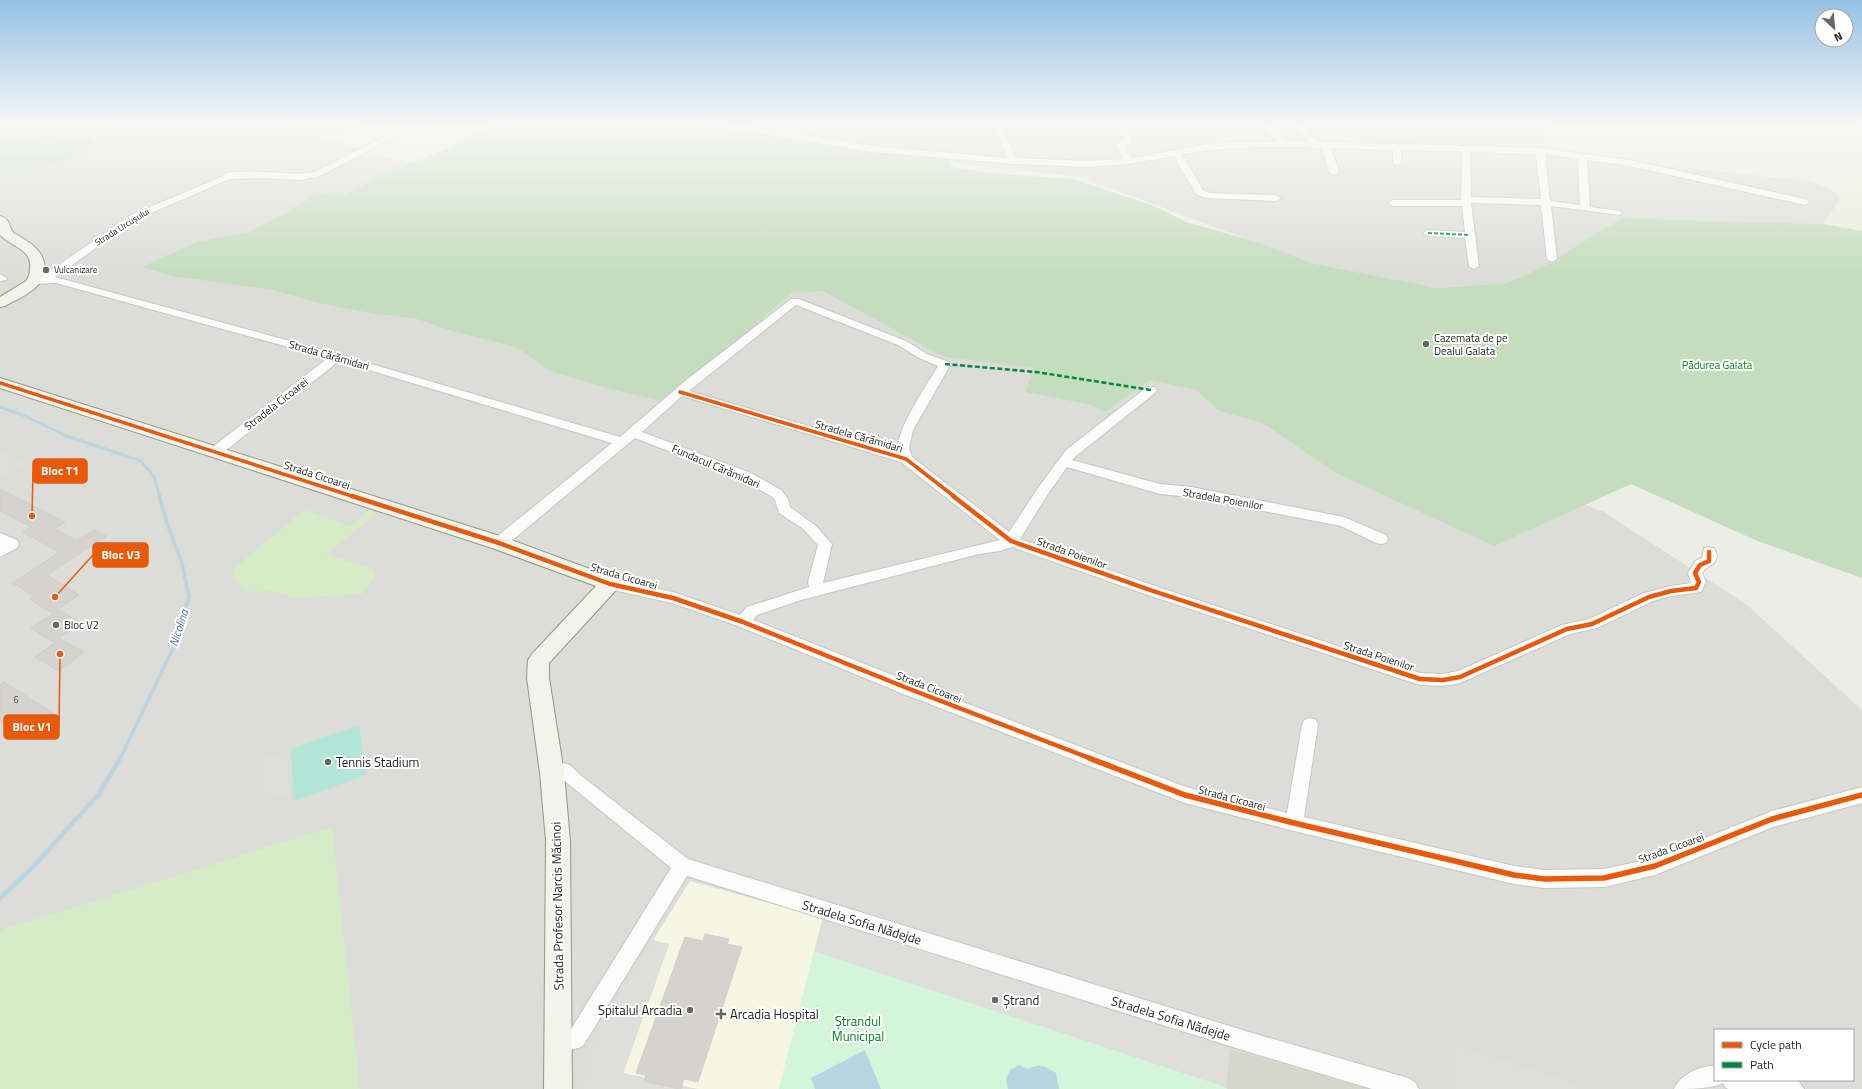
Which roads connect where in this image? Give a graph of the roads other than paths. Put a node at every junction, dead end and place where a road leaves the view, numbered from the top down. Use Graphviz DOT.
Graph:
graph roads {
  1 [pos="317,174"];
  2 [pos="1189,174"];
  3 [pos="1466,174"];
  4 [pos="1542,174"];
  5 [pos="1583,174"];
  6 [pos="1675,174"];
  7 [pos="1276,198"];
  8 [pos="1466,202"];
  9 [pos="1805,202"];
  10 [pos="1393,203"];
  11 [pos="1545,204"];
  12 [pos="1585,209"];
  13 [pos="1617,213"];
  14 [pos="0,220"];
  15 [pos="1428,233"];
  16 [pos="1470,235"];
  17 [pos="1552,259"];
  18 [pos="1474,266"];
  19 [pos="34,280"];
  20 [pos="0,302"];
  21 [pos="337,357"];
  22 [pos="0,383"];
  23 [pos="1151,390"];
  24 [pos="680,392"];
  25 [pos="633,433"];
  26 [pos="622,442"];
  27 [pos="215,452"];
  28 [pos="906,459"];
  29 [pos="1063,462"];
  30 [pos="0,538"];
  31 [pos="1381,539"];
  32 [pos="1011,540"];
  33 [pos="499,543"];
  34 [pos="0,552"];
  35 [pos="1708,552"];
  36 [pos="610,584"];
  37 [pos="817,590"];
  38 [pos="743,622"];
  39 [pos="1310,724"];
  40 [pos="552,773"];
  41 [pos="1862,795"];
  42 [pos="1294,823"];
  43 [pos="683,866"];
  44 [pos="559,1039"];
  45 [pos="1714,1077"];
  46 [pos="1742,1081"];
  47 [pos="558,1089"];
  48 [pos="1408,1089"];
  49 [pos="1685,1089"];
  50 [pos="1793,1089"];
  1 -- 19 [label="street, Strada Urcușului"];
  2 -- 7 [label="street"];
  3 -- 8 [label="street"];
  4 -- 11 [label="street"];
  5 -- 12 [label="street"];
  6 -- 9 [label="street"];
  8 -- 10 [label="street"];
  8 -- 11 [label="street"];
  8 -- 16 [label="street"];
  11 -- 12 [label="street"];
  11 -- 17 [label="street"];
  12 -- 13 [label="street"];
  14 -- 19 [label="street"];
  15 -- 16 [label="street"];
  16 -- 18 [label="street"];
  19 -- 20 [label="street"];
  19 -- 21 [label="street, Strada Cărămidari"];
  21 -- 26 [label="street, Strada Cărămidari"];
  21 -- 27 [label="street, Stradela Cicoarei"];
  22 -- 27 [label="street, Strada Cicoarei"];
  23 -- 29 [label="street"];
  24 -- 25 [label="street, Stradela Cărămidari"];
  24 -- 28 [label="street, Stradela Cărămidari"];
  24 -- 28 [label="street, Stradela Cărămidari"];
  25 -- 26 [label="street, Stradela Cărămidari"];
  25 -- 37 [label="street, Fundacul Cărămidari"];
  26 -- 33 [label="street, Stradela Cărămidari"];
  27 -- 33 [label="street, Strada Cicoarei"];
  28 -- 32 [label="street, Stradela Cărămidari"];
  29 -- 31 [label="street, Stradela Poienilor"];
  29 -- 32 [label="street"];
  30 -- 34 [label="street"];
  32 -- 35 [label="street, Strada Poienilor"];
  32 -- 37 [label="street"];
  33 -- 36 [label="street, Strada Cicoarei"];
  36 -- 38 [label="street, Strada Cicoarei"];
  36 -- 40 [label="street"];
  37 -- 38 [label="street"];
  38 -- 42 [label="street, Strada Cicoarei"];
  39 -- 42 [label="street"];
  40 -- 43 [label="street, Stradela Sofia Nădejde"];
  40 -- 44 [label="street, Strada Profesor Narcis Măcinoi"];
  41 -- 42 [label="street, Strada Cicoarei"];
  43 -- 44 [label="street"];
  43 -- 48 [label="street, Stradela Sofia Nădejde"];
  44 -- 47 [label="street, Strada Profesor Narcis Măcinoi"];
  45 -- 49 [label="street"];
  46 -- 50 [label="street"];
}
